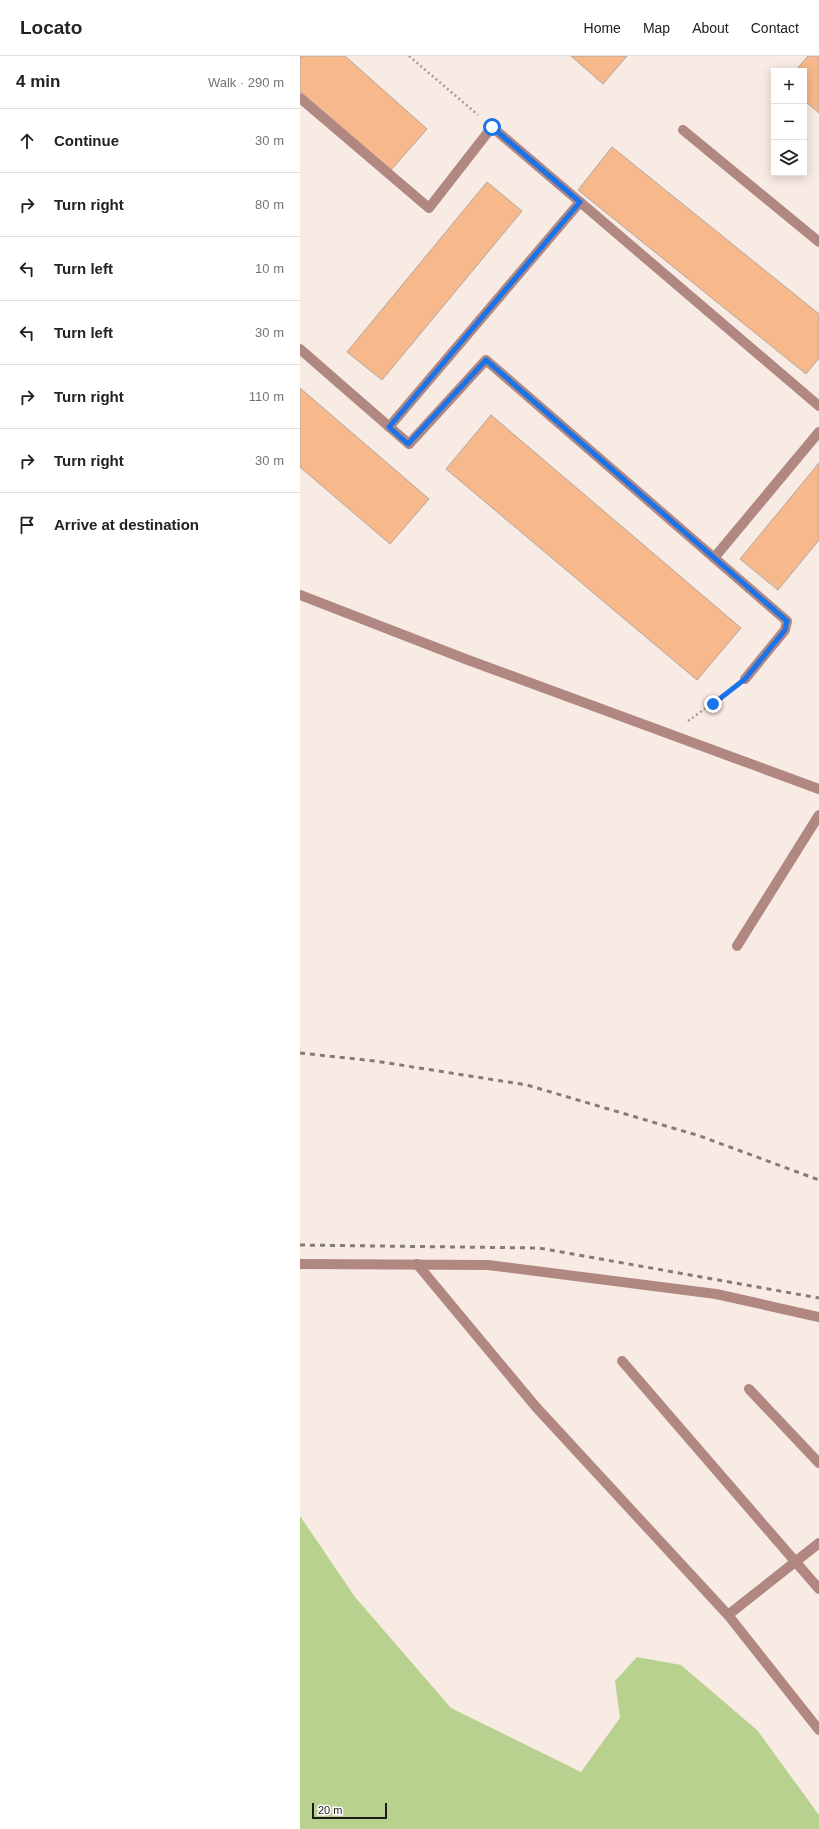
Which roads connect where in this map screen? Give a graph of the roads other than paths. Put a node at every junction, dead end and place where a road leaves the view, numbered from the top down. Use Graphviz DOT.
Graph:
graph roads {
  1 [pos="300,98"];
  2 [pos="683,130"];
  3 [pos="580,202"];
  4 [pos="819,242"];
  5 [pos="300,349"];
  6 [pos="819,406"];
  7 [pos="389,427"];
  8 [pos="819,432"];
  9 [pos="714,558"];
  10 [pos="300,595"];
  11 [pos="745,679"];
  12 [pos="819,789"];
  13 [pos="819,815"];
  14 [pos="737,946"];
  15 [pos="300,1264"];
  16 [pos="417,1264"];
  17 [pos="819,1317"];
  18 [pos="622,1361"];
  19 [pos="750,1388"];
  20 [pos="819,1463"];
  21 [pos="819,1543"];
  22 [pos="796,1561"];
  23 [pos="819,1589"];
  24 [pos="728,1615"];
  25 [pos="819,1730"];
  1 -- 3 [label="street"];
  2 -- 4 [label="street"];
  3 -- 6 [label="street"];
  3 -- 7 [label="street"];
  5 -- 7 [label="street"];
  7 -- 9 [label="street"];
  8 -- 9 [label="street"];
  9 -- 11 [label="street"];
  10 -- 12 [label="street"];
  13 -- 14 [label="street"];
  15 -- 16 [label="street"];
  16 -- 17 [label="street"];
  16 -- 24 [label="street"];
  18 -- 22 [label="street"];
  19 -- 20 [label="street"];
  21 -- 22 [label="street"];
  22 -- 23 [label="street"];
  22 -- 24 [label="street"];
  24 -- 25 [label="street"];
}
